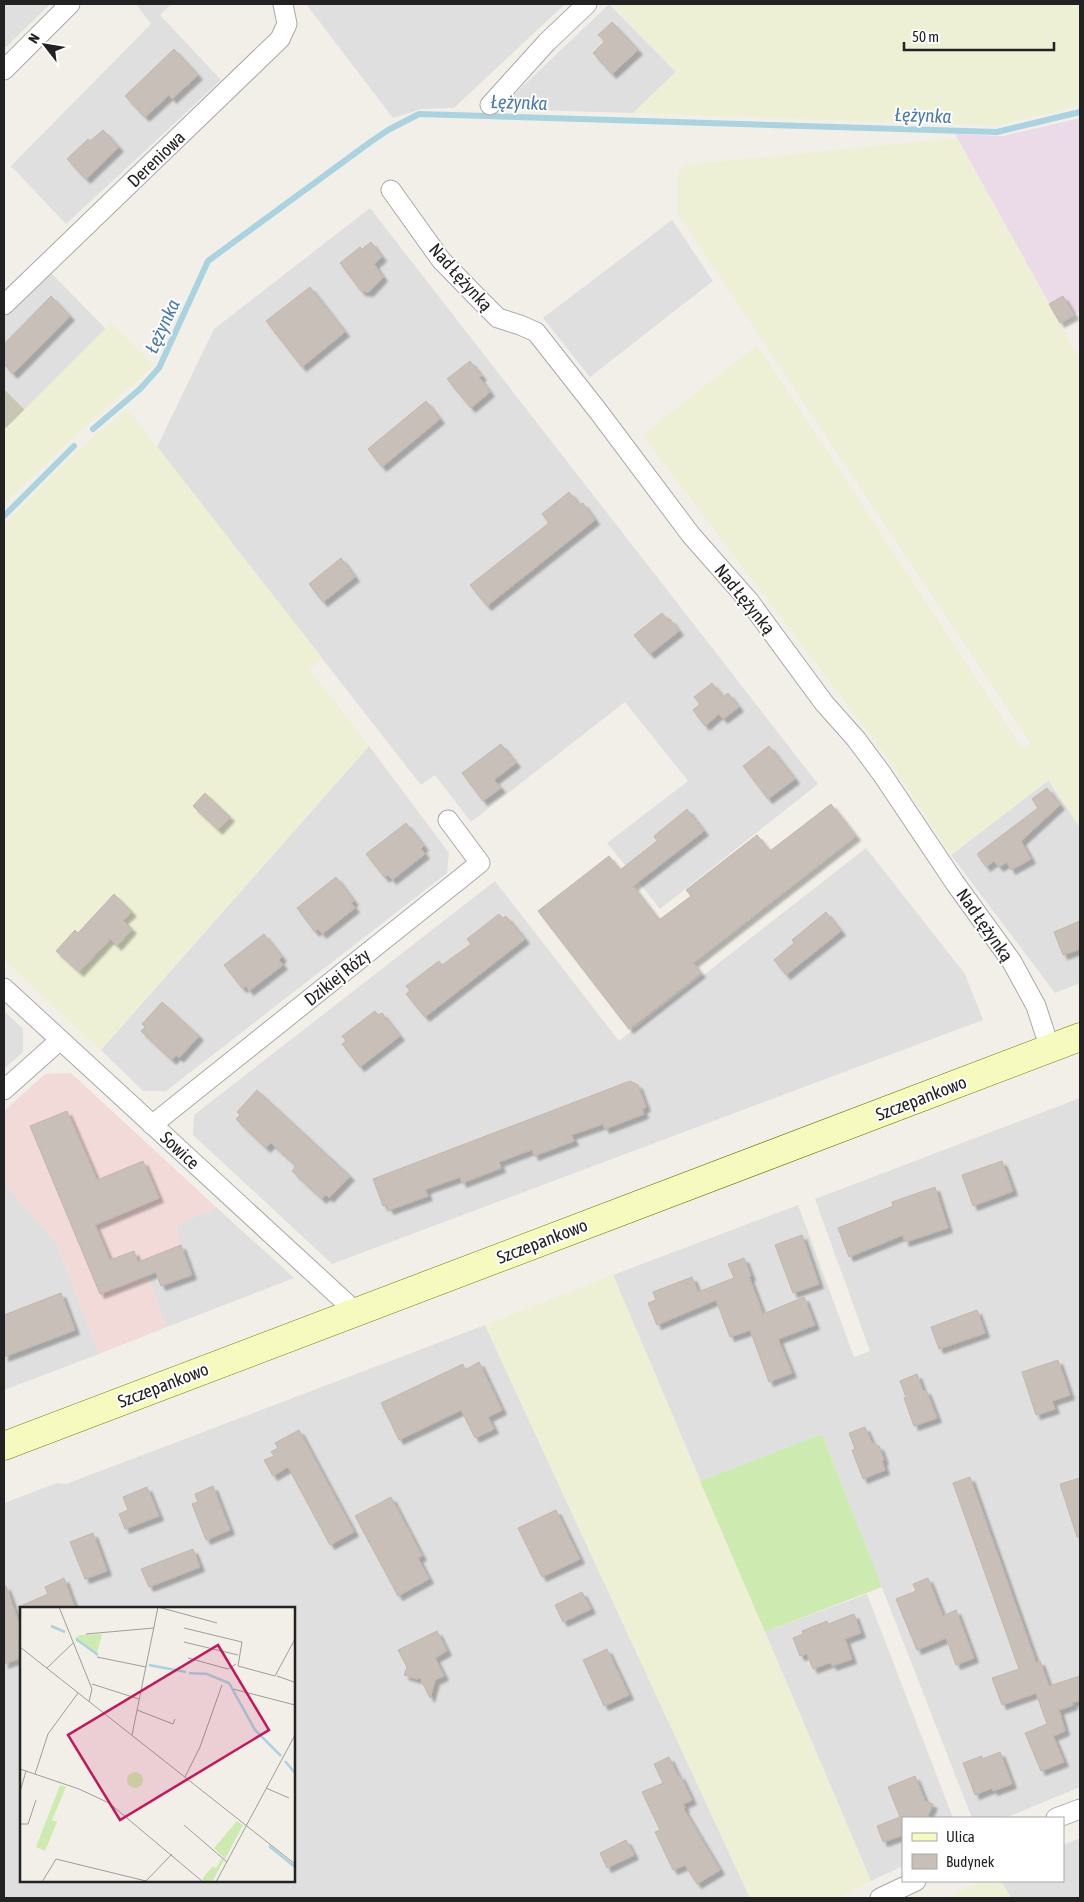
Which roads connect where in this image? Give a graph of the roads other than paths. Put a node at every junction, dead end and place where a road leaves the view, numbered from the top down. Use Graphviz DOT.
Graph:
graph roads {
  1 [pos="70,4"];
  2 [pos="283,4"];
  3 [pos="587,4"];
  4 [pos="4,70"];
  5 [pos="490,105"];
  6 [pos="391,190"];
  7 [pos="4,305"];
  8 [pos="448,820"];
  9 [pos="4,988"];
  10 [pos="1080,1038"];
  11 [pos="60,1040"];
  12 [pos="1050,1049"];
  13 [pos="4,1090"];
  14 [pos="152,1125"];
  15 [pos="356,1312"];
  16 [pos="4,1446"];
  17 [pos="1080,1809"];
  18 [pos="1059,1817"];
  19 [pos="914,1882"];
  20 [pos="880,1898"];
  1 -- 4 [label="street"];
  2 -- 7 [label="street, Dereniowa"];
  3 -- 5 [label="street"];
  6 -- 12 [label="street, Nad Łężynką"];
  8 -- 14 [label="street, Dzikiej Róży"];
  9 -- 11 [label="street, Sowice"];
  10 -- 12 [label="street, Szczepankowo"];
  11 -- 13 [label="street"];
  11 -- 14 [label="street, Sowice"];
  12 -- 15 [label="street, Szczepankowo"];
  14 -- 15 [label="street, Sowice"];
  15 -- 16 [label="street, Szczepankowo"];
  17 -- 18 [label="street"];
  19 -- 20 [label="street"];
}
